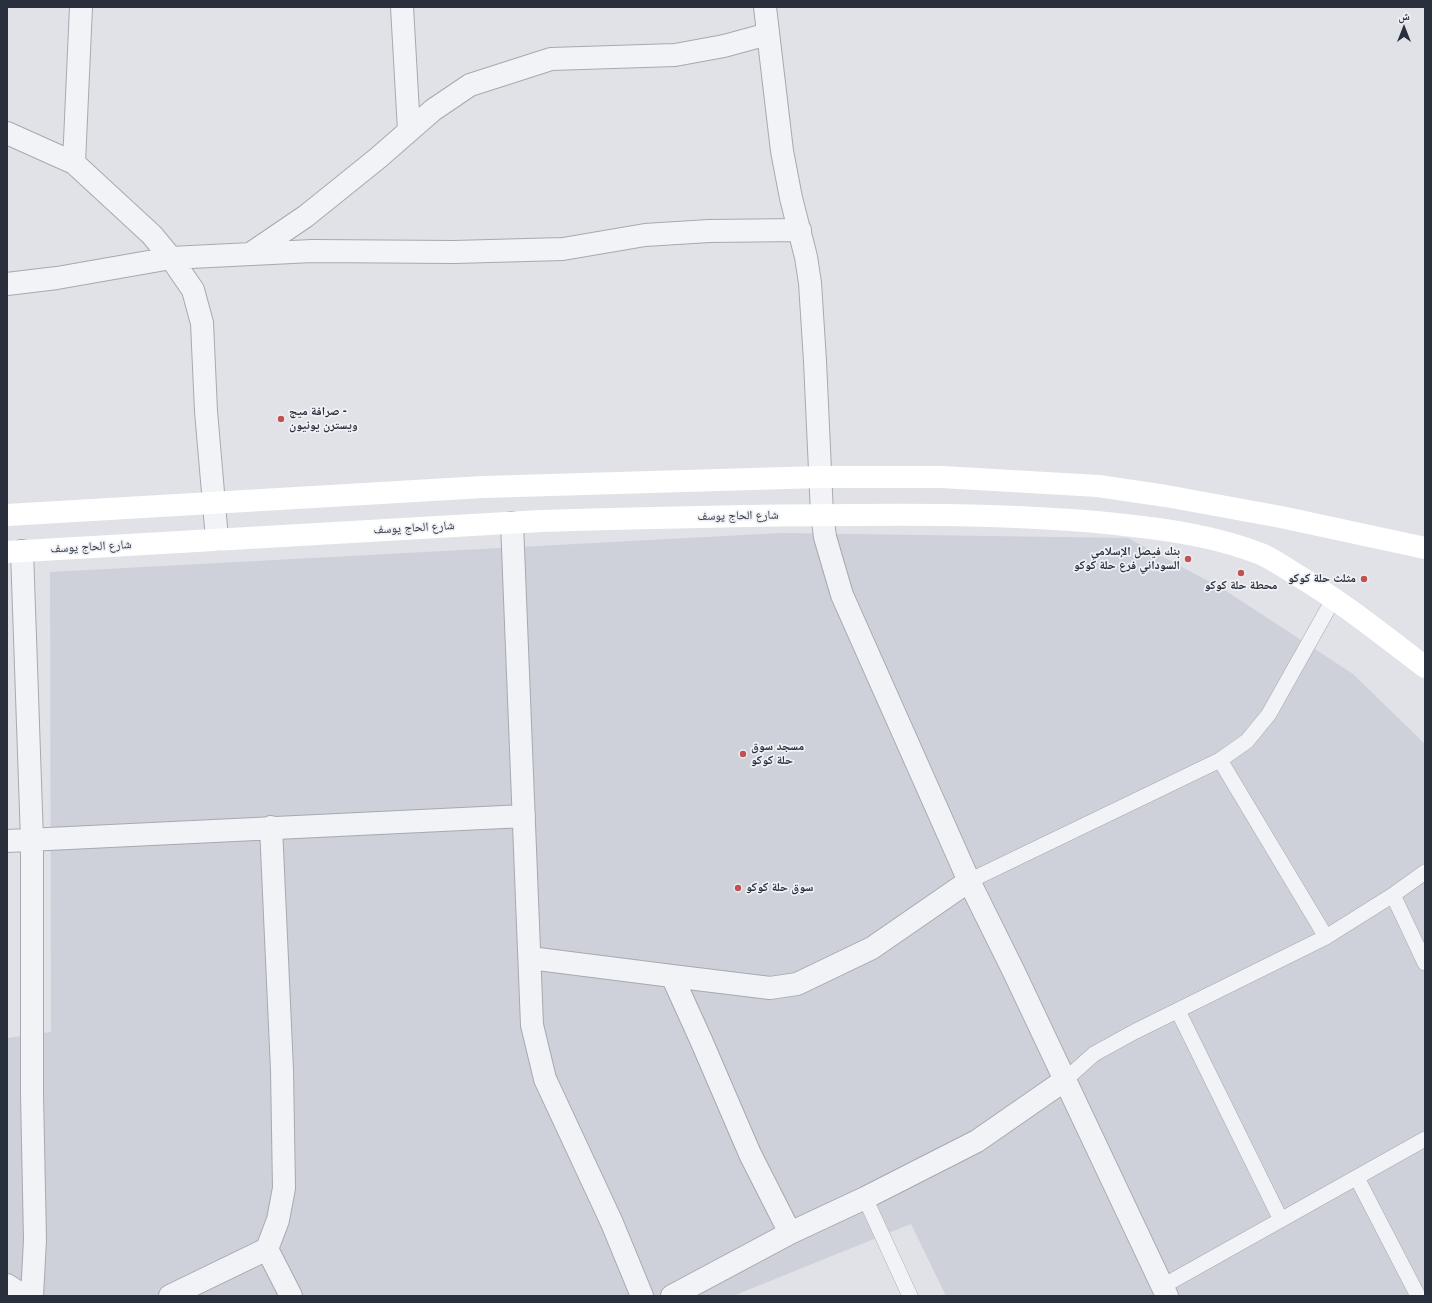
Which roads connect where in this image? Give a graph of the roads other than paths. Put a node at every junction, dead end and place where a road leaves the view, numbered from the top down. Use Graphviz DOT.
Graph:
graph roads {
  1 [pos="82,7"];
  2 [pos="402,7"];
  3 [pos="765,7"];
  4 [pos="768,34"];
  5 [pos="409,130"];
  6 [pos="7,133"];
  7 [pos="74,163"];
  8 [pos="800,230"];
  9 [pos="250,254"];
  10 [pos="172,258"];
  11 [pos="7,284"];
  12 [pos="820,477"];
  13 [pos="214,502"];
  14 [pos="7,514"];
  15 [pos="822,514"];
  16 [pos="512,522"];
  17 [pos="217,539"];
  18 [pos="1425,548"];
  19 [pos="15,552"];
  20 [pos="1334,598"];
  21 [pos="1425,667"];
  22 [pos="1220,760"];
  23 [pos="524,816"];
  24 [pos="271,827"];
  25 [pos="32,840"];
  26 [pos="7,841"];
  27 [pos="1425,872"];
  28 [pos="969,881"];
  29 [pos="1393,896"];
  30 [pos="1326,937"];
  31 [pos="530,958"];
  32 [pos="1425,963"];
  33 [pos="672,976"];
  34 [pos="1178,1011"];
  35 [pos="1066,1080"];
  36 [pos="1425,1139"];
  37 [pos="1357,1178"];
  38 [pos="865,1198"];
  39 [pos="1281,1220"];
  40 [pos="790,1233"];
  41 [pos="267,1249"];
  42 [pos="7,1285"];
  43 [pos="1165,1291"];
  44 [pos="24,1296"];
  45 [pos="32,1296"];
  46 [pos="170,1296"];
  47 [pos="291,1296"];
  48 [pos="642,1296"];
  49 [pos="672,1296"];
  50 [pos="910,1296"];
  51 [pos="1418,1296"];
  1 -- 7 [label="street"];
  2 -- 5 [label="street"];
  3 -- 4 [label="street"];
  4 -- 5 [label="street"];
  4 -- 8 [label="street"];
  5 -- 9 [label="street"];
  6 -- 7 [label="street"];
  7 -- 10 [label="street"];
  8 -- 9 [label="street"];
  8 -- 12 [label="street"];
  9 -- 10 [label="street"];
  10 -- 11 [label="street"];
  10 -- 13 [label="street"];
  12 -- 13 [label="main road"];
  12 -- 15 [label="street"];
  12 -- 18 [label="main road"];
  13 -- 14 [label="main road"];
  13 -- 17 [label="street"];
  15 -- 16 [label="main road, شارع الحاج يوسف"];
  15 -- 20 [label="main road, شارع الحاج يوسف"];
  15 -- 28 [label="street"];
  16 -- 17 [label="main road, شارع الحاج يوسف"];
  16 -- 23 [label="street"];
  17 -- 19 [label="main road, شارع الحاج يوسف"];
  19 -- 25 [label="street"];
  20 -- 21 [label="main road, شارع الحاج يوسف"];
  20 -- 22 [label="lane"];
  22 -- 28 [label="lane"];
  22 -- 30 [label="lane"];
  23 -- 24 [label="street"];
  23 -- 31 [label="street"];
  24 -- 25 [label="street"];
  24 -- 41 [label="street"];
  25 -- 26 [label="street"];
  25 -- 45 [label="street"];
  27 -- 29 [label="lane"];
  28 -- 33 [label="street"];
  28 -- 35 [label="street"];
  29 -- 30 [label="lane"];
  29 -- 32 [label="lane"];
  30 -- 34 [label="lane"];
  31 -- 33 [label="street"];
  31 -- 48 [label="street"];
  33 -- 40 [label="street"];
  34 -- 35 [label="lane"];
  34 -- 39 [label="lane"];
  35 -- 38 [label="street"];
  35 -- 43 [label="street"];
  36 -- 37 [label="lane"];
  37 -- 39 [label="lane"];
  37 -- 51 [label="lane"];
  38 -- 40 [label="street"];
  38 -- 50 [label="lane"];
  39 -- 43 [label="lane"];
  40 -- 49 [label="street"];
  41 -- 46 [label="street"];
  41 -- 47 [label="street"];
  42 -- 44 [label="street"];
}
